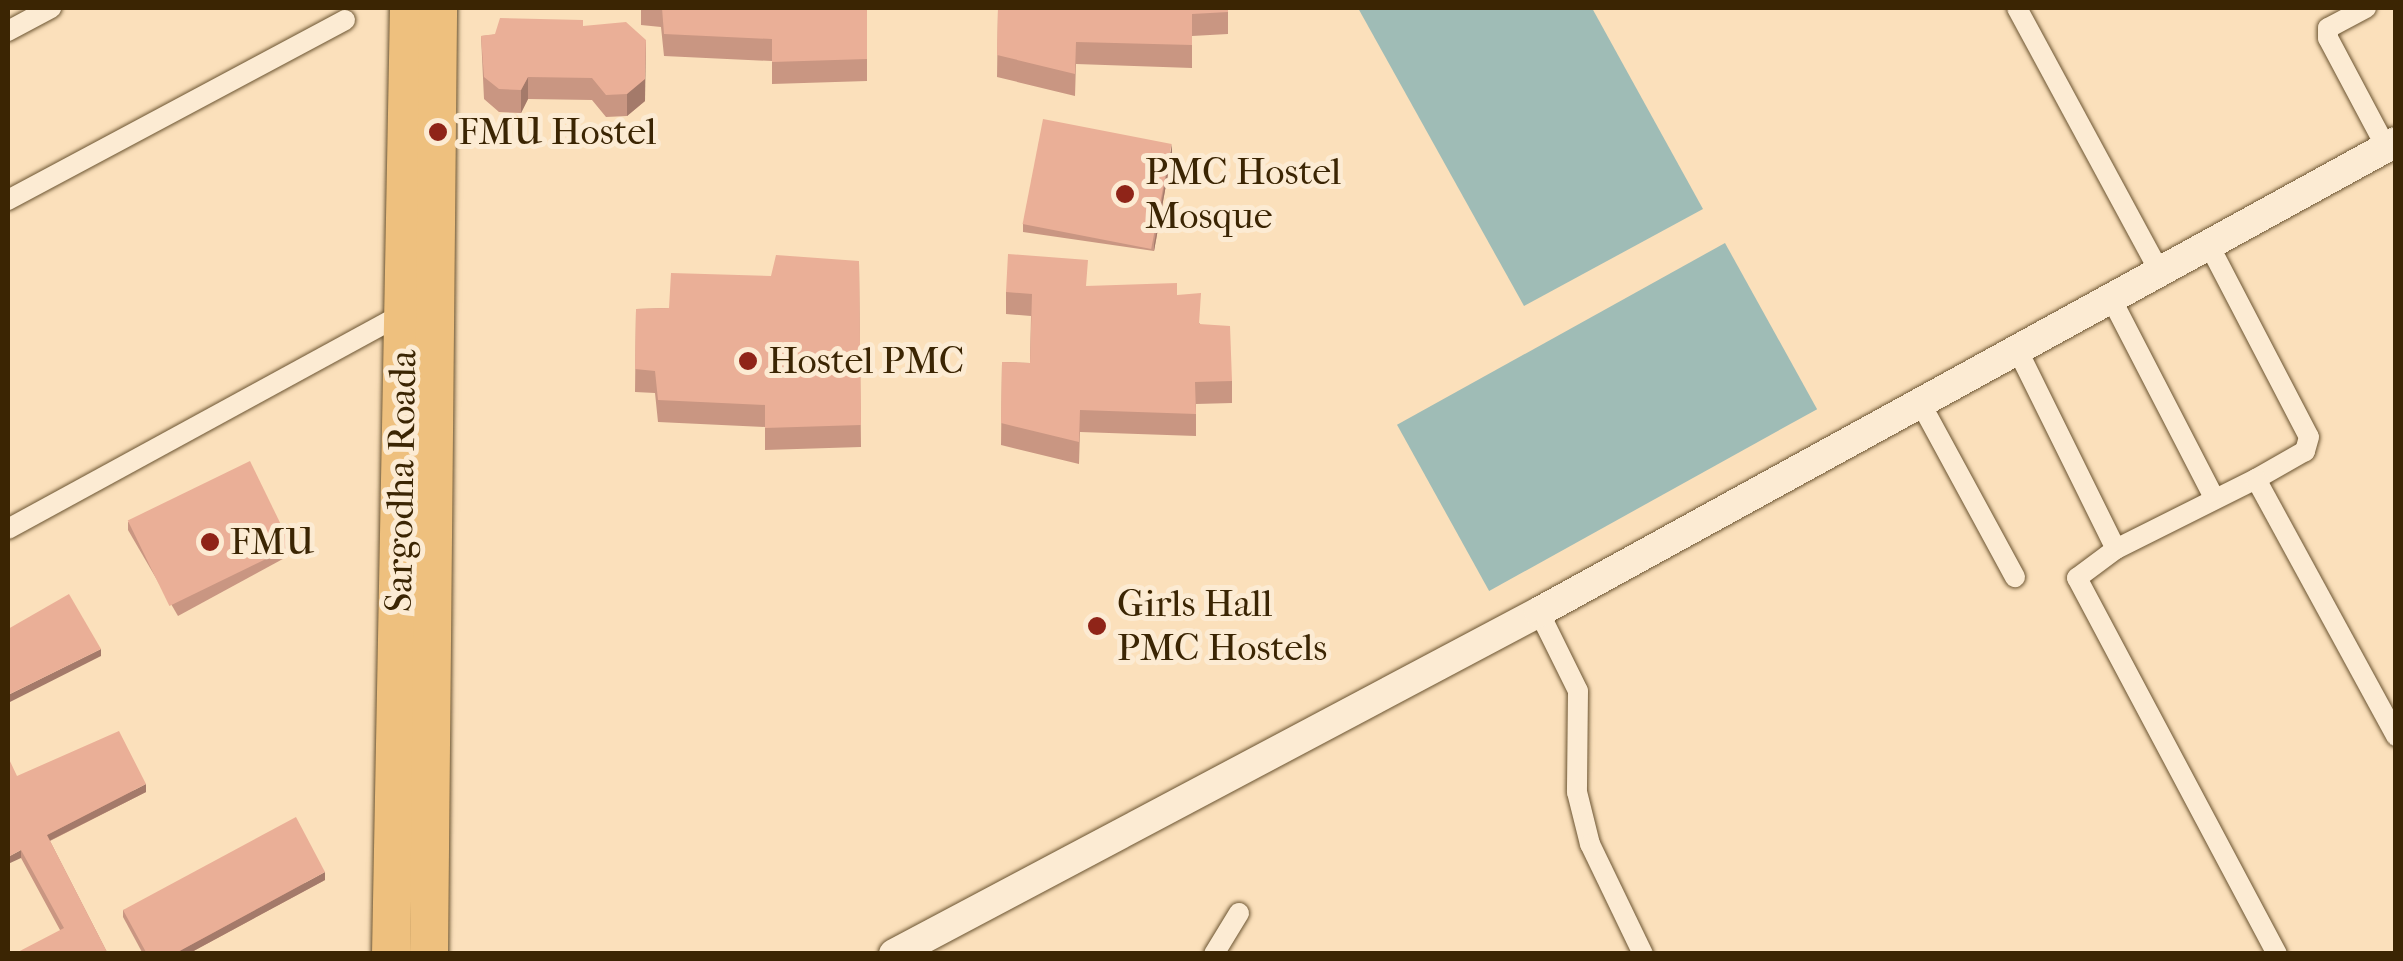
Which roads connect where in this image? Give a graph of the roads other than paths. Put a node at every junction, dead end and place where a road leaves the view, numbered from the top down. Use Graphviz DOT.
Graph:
graph roads {
  1 [pos="51,8"];
  2 [pos="408,8"];
  3 [pos="438,8"];
  4 [pos="2017,8"];
  5 [pos="2366,8"];
  6 [pos="346,20"];
  7 [pos="8,31"];
  8 [pos="2391,144"];
  9 [pos="8,200"];
  10 [pos="2209,245"];
  11 [pos="2160,273"];
  12 [pos="2112,300"];
  13 [pos="404,313"];
  14 [pos="2018,351"];
  15 [pos="1921,404"];
  16 [pos="2256,479"];
  17 [pos="2214,498"];
  18 [pos="8,529"];
  19 [pos="2116,549"];
  20 [pos="2015,577"];
  21 [pos="1538,612"];
  22 [pos="2396,736"];
  23 [pos="1239,913"];
  24 [pos="391,954"];
  25 [pos="429,954"];
  26 [pos="894,954"];
  27 [pos="1214,954"];
  28 [pos="1644,954"];
  29 [pos="2278,954"];
  1 -- 7 [label="street"];
  2 -- 13 [label="highway, Sargodha Roada"];
  3 -- 25 [label="highway, Sargodha Roada"];
  4 -- 11 [label="street"];
  5 -- 8 [label="street"];
  6 -- 9 [label="street"];
  8 -- 10 [label="street"];
  10 -- 11 [label="street"];
  10 -- 16 [label="street"];
  11 -- 12 [label="street"];
  12 -- 14 [label="street"];
  12 -- 17 [label="street"];
  13 -- 18 [label="street"];
  13 -- 24 [label="highway, Sargodha Roada"];
  14 -- 15 [label="street"];
  14 -- 19 [label="street"];
  15 -- 20 [label="street"];
  15 -- 21 [label="street"];
  16 -- 17 [label="street"];
  16 -- 22 [label="street"];
  17 -- 19 [label="street"];
  19 -- 29 [label="street"];
  21 -- 26 [label="street"];
  21 -- 28 [label="street"];
  23 -- 27 [label="street"];
}
